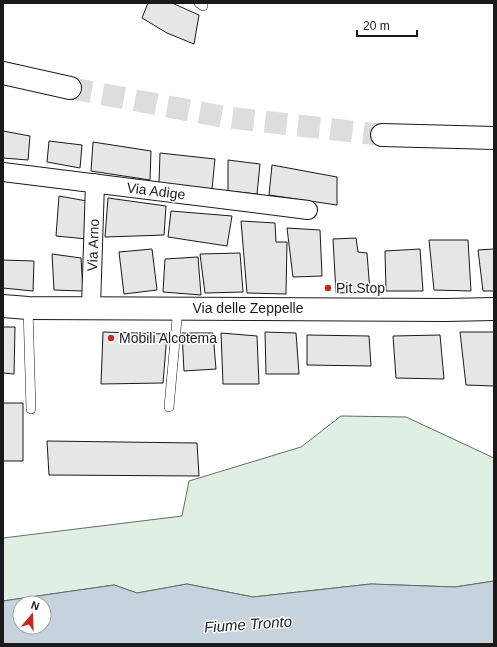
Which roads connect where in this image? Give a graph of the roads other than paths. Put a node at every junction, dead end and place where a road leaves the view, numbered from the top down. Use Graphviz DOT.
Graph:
graph roads {
  1 [pos="3,73"];
  2 [pos="70,88"];
  3 [pos="382,135"];
  4 [pos="494,138"];
  5 [pos="3,172"];
  6 [pos="95,183"];
  7 [pos="308,210"];
  8 [pos="3,306"];
  9 [pos="91,307"];
  10 [pos="28,308"];
  11 [pos="178,308"];
  12 [pos="494,309"];
  13 [pos="169,407"];
  14 [pos="31,409"];
  1 -- 2 [label="street"];
  3 -- 4 [label="street"];
  5 -- 6 [label="street, Via Adige"];
  6 -- 7 [label="street, Via Adige"];
  6 -- 9 [label="street, Via Arno"];
  8 -- 10 [label="street, Via delle Zeppelle"];
  9 -- 10 [label="street, Via delle Zeppelle"];
  9 -- 11 [label="street, Via delle Zeppelle"];
  10 -- 14 [label="lane"];
  11 -- 12 [label="street, Via delle Zeppelle"];
  11 -- 13 [label="lane"];
}
